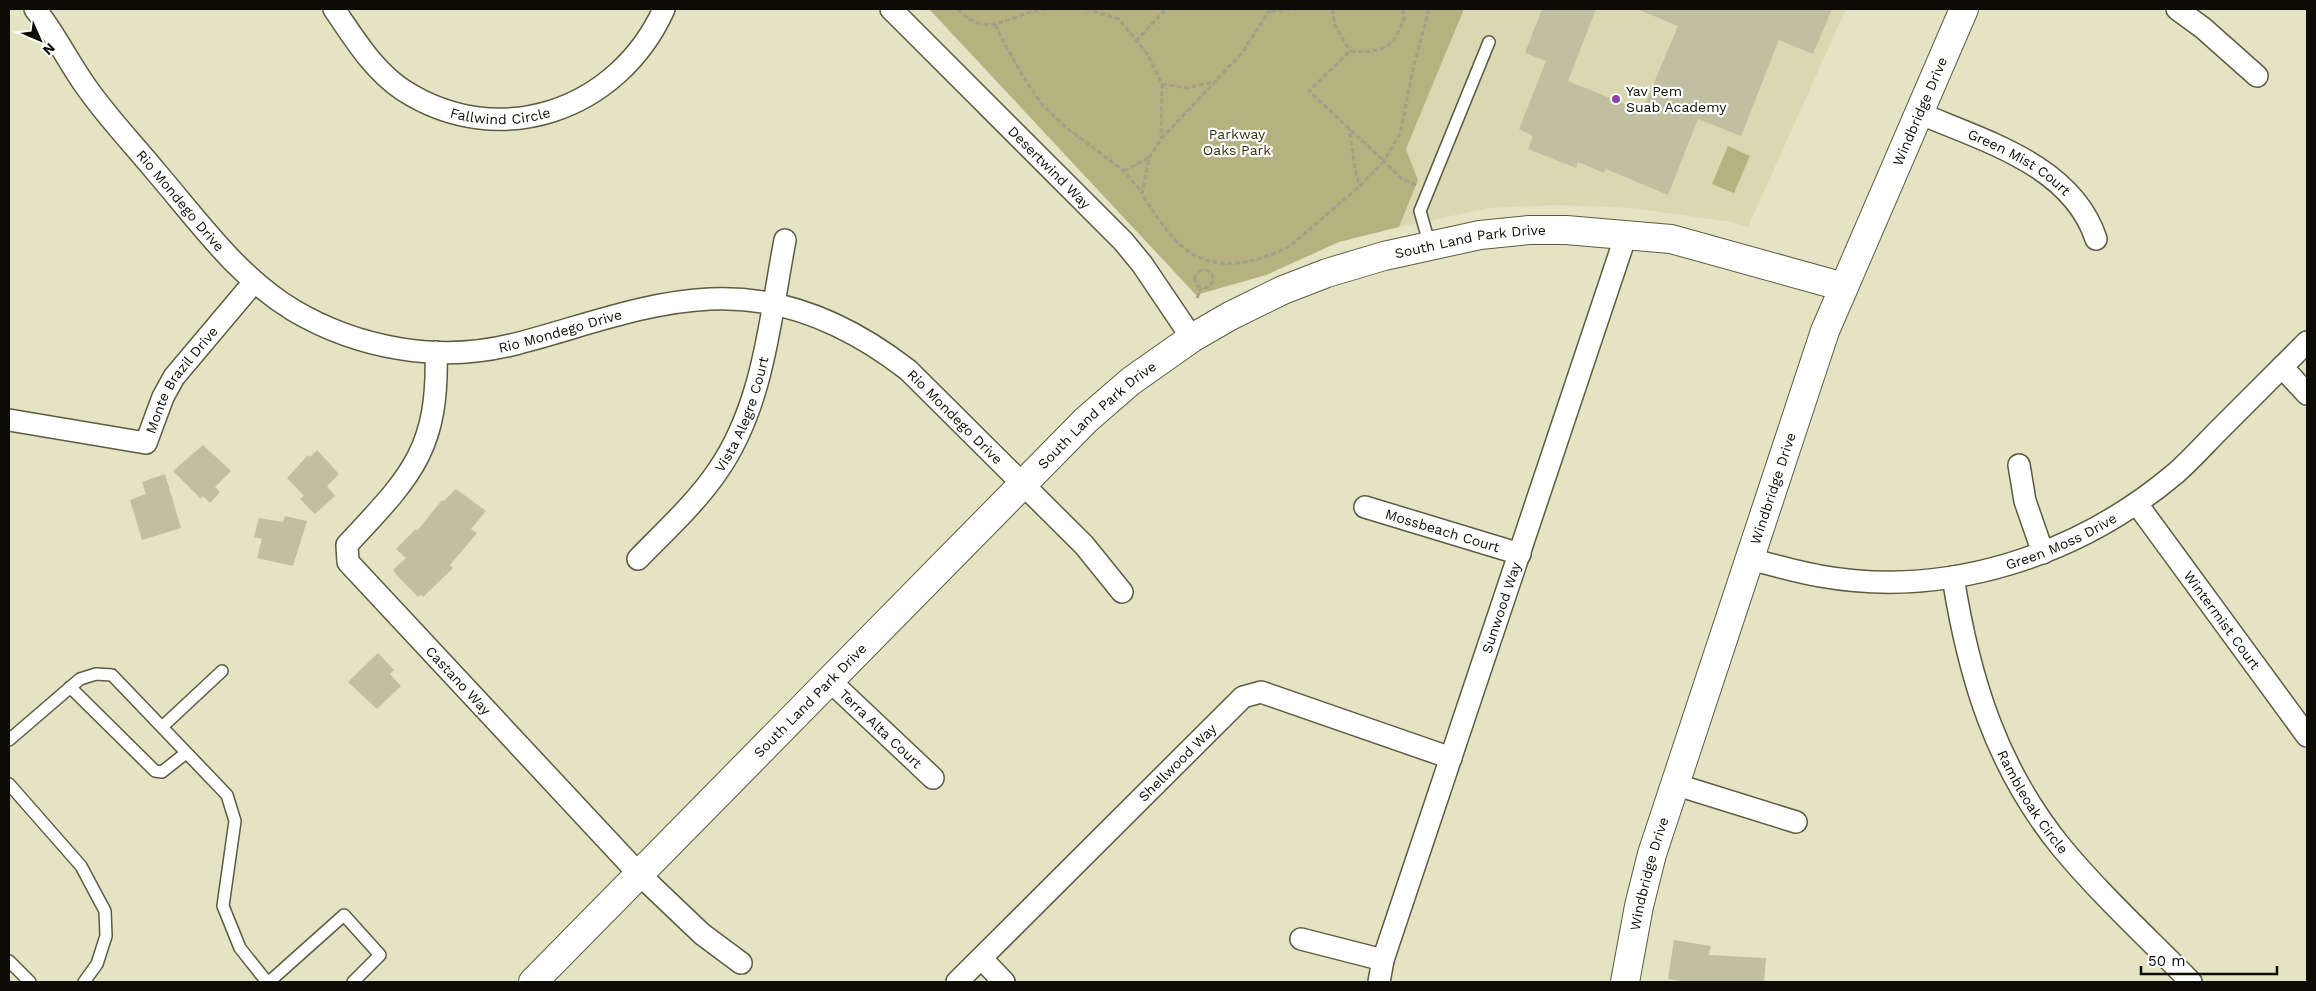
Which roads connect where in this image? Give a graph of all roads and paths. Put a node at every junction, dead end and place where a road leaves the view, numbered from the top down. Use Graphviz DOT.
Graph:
graph roads {
  1 [pos="35,9"];
  2 [pos="334,9"];
  3 [pos="664,9"];
  4 [pos="891,9"];
  5 [pos="958,9"];
  6 [pos="1048,9"];
  7 [pos="1086,9"];
  8 [pos="1166,9"];
  9 [pos="1297,9"];
  10 [pos="1332,9"];
  11 [pos="1402,9"];
  12 [pos="1428,9"];
  13 [pos="1964,9"];
  14 [pos="2177,9"];
  15 [pos="1271,10"];
  16 [pos="995,25"];
  17 [pos="1136,40"];
  18 [pos="1490,42"];
  19 [pos="1350,51"];
  20 [pos="2257,76"];
  21 [pos="1217,81"];
  22 [pos="1162,84"];
  23 [pos="1919,113"];
  24 [pos="1348,125"];
  25 [pos="1161,139"];
  26 [pos="1149,158"];
  27 [pos="1384,161"];
  28 [pos="1124,171"];
  29 [pos="1416,185"];
  30 [pos="1360,186"];
  31 [pos="1142,194"];
  32 [pos="1626,235"];
  33 [pos="785,240"];
  34 [pos="2096,240"];
  35 [pos="1430,246"];
  36 [pos="1208,261"];
  37 [pos="1206,270"];
  38 [pos="254,282"];
  39 [pos="1844,287"];
  40 [pos="1201,288"];
  41 [pos="1198,298"];
  42 [pos="772,304"];
  43 [pos="1192,338"];
  44 [pos="2307,342"];
  45 [pos="436,352"];
  46 [pos="2282,367"];
  47 [pos="2307,394"];
  48 [pos="9,420"];
  49 [pos="2019,465"];
  50 [pos="1023,483"];
  51 [pos="2137,504"];
  52 [pos="1365,507"];
  53 [pos="2043,553"];
  54 [pos="1520,554"];
  55 [pos="638,559"];
  56 [pos="1750,559"];
  57 [pos="1953,577"];
  58 [pos="1122,592"];
  59 [pos="222,672"];
  60 [pos="829,680"];
  61 [pos="70,687"];
  62 [pos="162,728"];
  63 [pos="2307,736"];
  64 [pos="9,740"];
  65 [pos="186,753"];
  66 [pos="1451,758"];
  67 [pos="932,778"];
  68 [pos="9,784"];
  69 [pos="1674,784"];
  70 [pos="1796,822"];
  71 [pos="639,874"];
  72 [pos="1302,939"];
  73 [pos="982,958"];
  74 [pos="1383,960"];
  75 [pos="9,961"];
  76 [pos="741,963"];
  77 [pos="30,982"];
  78 [pos="84,982"];
  79 [pos="268,982"];
  80 [pos="353,982"];
  81 [pos="533,982"];
  82 [pos="957,982"];
  83 [pos="1004,982"];
  84 [pos="1379,982"];
  85 [pos="1625,982"];
  86 [pos="2191,982"];
  1 -- 38 [label="street, Rio Mondego Drive"];
  2 -- 3 [label="street, Fallwind Circle"];
  4 -- 43 [label="street, Desertwind Way"];
  5 -- 16 [label="path"];
  6 -- 16 [label="path"];
  7 -- 17 [label="path"];
  8 -- 17 [label="path"];
  9 -- 15 [label="path"];
  10 -- 19 [label="path"];
  11 -- 19 [label="path"];
  12 -- 27 [label="path"];
  13 -- 23 [label="street, Windbridge Drive"];
  14 -- 20 [label="street"];
  15 -- 21 [label="path"];
  16 -- 28 [label="path"];
  17 -- 22 [label="path"];
  18 -- 35 [label="lane"];
  19 -- 24 [label="path"];
  21 -- 22 [label="path"];
  21 -- 25 [label="path"];
  22 -- 25 [label="path"];
  23 -- 34 [label="street, Green Mist Court"];
  23 -- 39 [label="street, Windbridge Drive"];
  24 -- 27 [label="path"];
  24 -- 30 [label="path"];
  25 -- 26 [label="path"];
  26 -- 28 [label="path"];
  26 -- 31 [label="path"];
  27 -- 29 [label="path"];
  27 -- 30 [label="path"];
  28 -- 31 [label="path"];
  30 -- 36 [label="path"];
  31 -- 36 [label="path"];
  32 -- 35 [label="street, South Land Park Drive"];
  32 -- 39 [label="street, South Land Park Drive"];
  32 -- 54 [label="street, Sunwood Way"];
  33 -- 42 [label="street, Vista Alegre Court"];
  35 -- 43 [label="street, South Land Park Drive"];
  36 -- 37 [label="path"];
  37 -- 40 [label="path"];
  37 -- 40 [label="path"];
  38 -- 45 [label="street, Rio Mondego Drive"];
  38 -- 48 [label="street, Monte Brazil Drive"];
  39 -- 56 [label="street, Windbridge Drive"];
  40 -- 41 [label="path"];
  42 -- 45 [label="street, Rio Mondego Drive"];
  42 -- 50 [label="street, Rio Mondego Drive"];
  42 -- 55 [label="street, Vista Alegre Court"];
  43 -- 50 [label="street, South Land Park Drive"];
  44 -- 46 [label="street, Green Moss Drive"];
  45 -- 71 [label="street, Castano Way"];
  46 -- 47 [label="street"];
  46 -- 51 [label="street, Green Moss Drive"];
  49 -- 53 [label="street"];
  50 -- 58 [label="street, Rio Mondego Drive"];
  50 -- 60 [label="street, South Land Park Drive"];
  51 -- 53 [label="street, Green Moss Drive"];
  51 -- 63 [label="street, Wintermist Court"];
  52 -- 54 [label="street, Mossbeach Court"];
  53 -- 57 [label="street, Green Moss Drive"];
  54 -- 66 [label="street, Sunwood Way"];
  56 -- 57 [label="street, Green Moss Drive"];
  56 -- 69 [label="street, Windbridge Drive"];
  57 -- 86 [label="street, Rambleoak Circle"];
  59 -- 62 [label="lane"];
  60 -- 67 [label="street, Terra Alta Court"];
  60 -- 71 [label="street, South Land Park Drive"];
  61 -- 62 [label="lane"];
  61 -- 64 [label="lane"];
  61 -- 65 [label="lane"];
  62 -- 65 [label="lane"];
  65 -- 79 [label="lane"];
  66 -- 73 [label="street, Shellwood Way"];
  66 -- 74 [label="street, Sunwood Way"];
  68 -- 78 [label="lane"];
  69 -- 70 [label="street"];
  69 -- 85 [label="street, Windbridge Drive"];
  71 -- 76 [label="street, Castano Way"];
  71 -- 81 [label="street, South Land Park Drive"];
  72 -- 74 [label="street"];
  73 -- 82 [label="street, Shellwood Way"];
  73 -- 83 [label="street"];
  74 -- 84 [label="street, Sunwood Way"];
  75 -- 77 [label="lane"];
  79 -- 80 [label="lane"];
}
